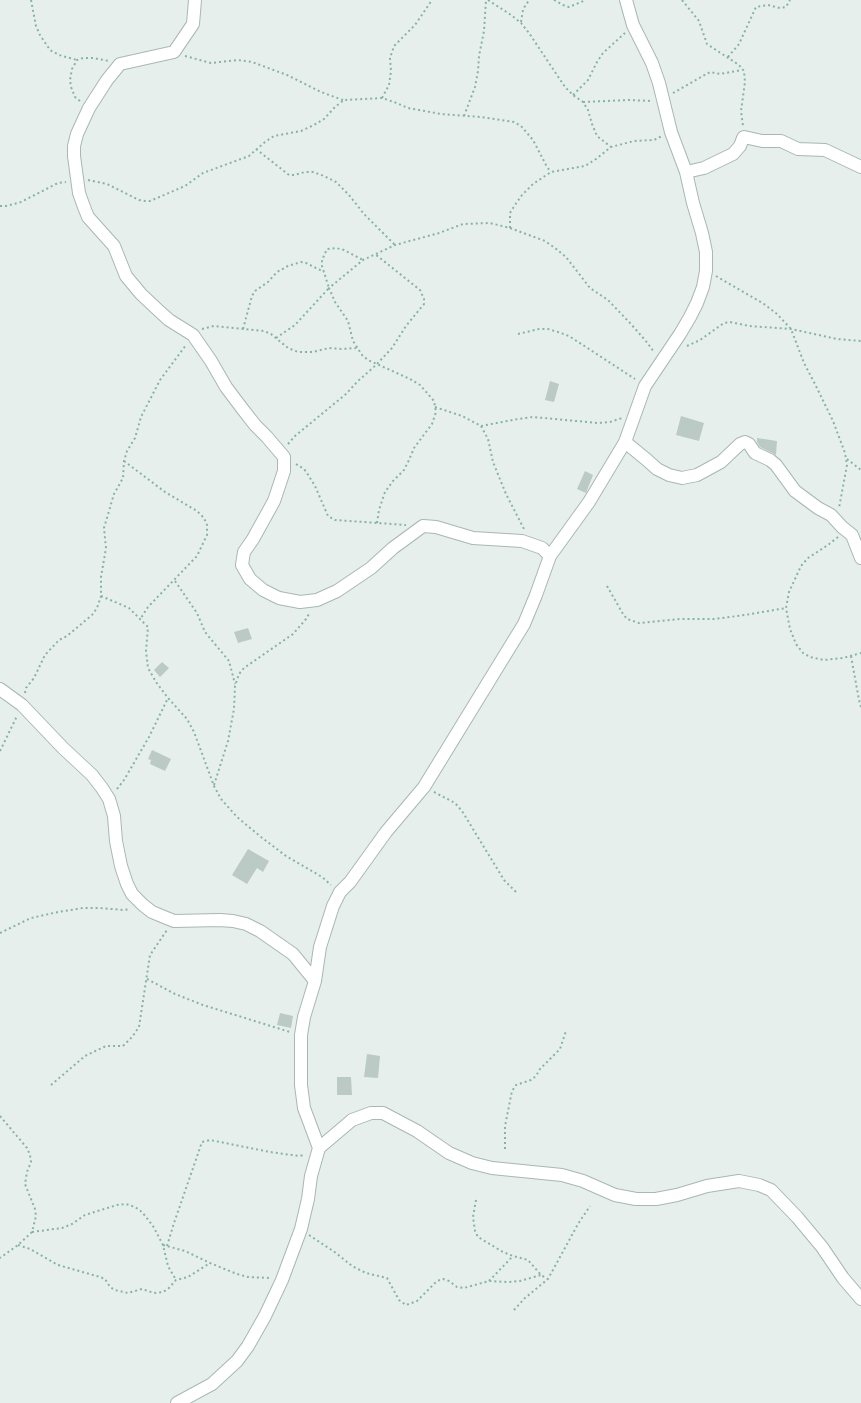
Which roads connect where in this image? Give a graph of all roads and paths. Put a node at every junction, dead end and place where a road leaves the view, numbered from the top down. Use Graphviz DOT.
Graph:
graph roads {
  1 [pos="31,0"];
  2 [pos="194,0"];
  3 [pos="432,0"];
  4 [pos="487,0"];
  5 [pos="530,0"];
  6 [pos="554,0"];
  7 [pos="586,0"];
  8 [pos="626,0"];
  9 [pos="682,0"];
  10 [pos="790,0"];
  11 [pos="521,23"];
  12 [pos="633,25"];
  13 [pos="174,52"];
  14 [pos="728,57"];
  15 [pos="77,60"];
  16 [pos="120,64"];
  17 [pos="742,70"];
  18 [pos="573,95"];
  19 [pos="382,98"];
  20 [pos="663,98"];
  21 [pos="344,100"];
  22 [pos="583,102"];
  23 [pos="89,108"];
  24 [pos="464,116"];
  25 [pos="671,132"];
  26 [pos="744,137"];
  27 [pos="611,147"];
  28 [pos="256,149"];
  29 [pos="861,167"];
  30 [pos="551,172"];
  31 [pos="686,172"];
  32 [pos="77,179"];
  33 [pos="0,206"];
  34 [pos="510,228"];
  35 [pos="395,245"];
  36 [pos="375,254"];
  37 [pos="363,260"];
  38 [pos="706,270"];
  39 [pos="324,272"];
  40 [pos="329,288"];
  41 [pos="243,329"];
  42 [pos="791,329"];
  43 [pos="518,334"];
  44 [pos="193,335"];
  45 [pos="276,338"];
  46 [pos="861,341"];
  47 [pos="687,346"];
  48 [pos="357,348"];
  49 [pos="376,365"];
  50 [pos="656,367"];
  51 [pos="645,386"];
  52 [pos="435,407"];
  53 [pos="634,414"];
  54 [pos="481,426"];
  55 [pos="625,442"];
  56 [pos="282,455"];
  57 [pos="846,458"];
  58 [pos="124,461"];
  59 [pos="861,470"];
  60 [pos="377,522"];
  61 [pos="840,525"];
  62 [pos="423,526"];
  63 [pos="856,533"];
  64 [pos="530,543"];
  65 [pos="550,556"];
  66 [pos="861,558"];
  67 [pos="174,581"];
  68 [pos="607,586"];
  69 [pos="101,596"];
  70 [pos="317,600"];
  71 [pos="786,608"];
  72 [pos="140,618"];
  73 [pos="861,653"];
  74 [pos="851,656"];
  75 [pos="235,686"];
  76 [pos="0,689"];
  77 [pos="168,698"];
  78 [pos="22,705"];
  79 [pos="861,706"];
  80 [pos="0,751"];
  81 [pos="214,786"];
  82 [pos="424,787"];
  83 [pos="109,799"];
  84 [pos="340,892"];
  85 [pos="516,892"];
  86 [pos="142,905"];
  87 [pos="174,921"];
  88 [pos="0,933"];
  89 [pos="146,979"];
  90 [pos="315,981"];
  91 [pos="566,1031"];
  92 [pos="301,1035"];
  93 [pos="51,1084"];
  94 [pos="0,1116"];
  95 [pos="319,1148"];
  96 [pos="505,1149"];
  97 [pos="476,1200"];
  98 [pos="590,1206"];
  99 [pos="301,1229"];
  100 [pos="32,1232"];
  101 [pos="18,1245"];
  102 [pos="163,1245"];
  103 [pos="167,1246"];
  104 [pos="513,1256"];
  105 [pos="0,1258"];
  106 [pos="210,1263"];
  107 [pos="541,1275"];
  108 [pos="548,1279"];
  109 [pos="176,1280"];
  110 [pos="282,1280"];
  111 [pos="489,1281"];
  112 [pos="861,1299"];
  113 [pos="514,1310"];
  114 [pos="177,1403"];
  1 -- 15 [label="path"];
  2 -- 13 [label="street"];
  3 -- 19 [label="path"];
  4 -- 11 [label="path"];
  4 -- 24 [label="path"];
  5 -- 11 [label="path"];
  6 -- 7 [label="path"];
  8 -- 12 [label="street"];
  9 -- 14 [label="path"];
  10 -- 14 [label="path"];
  11 -- 18 [label="path"];
  12 -- 18 [label="path"];
  12 -- 20 [label="street"];
  13 -- 16 [label="street"];
  13 -- 21 [label="path"];
  14 -- 17 [label="path"];
  15 -- 16 [label="path"];
  15 -- 23 [label="path"];
  16 -- 23 [label="street"];
  17 -- 20 [label="path"];
  17 -- 26 [label="path"];
  18 -- 22 [label="path"];
  19 -- 21 [label="path"];
  19 -- 24 [label="path"];
  20 -- 22 [label="path"];
  20 -- 25 [label="street"];
  21 -- 28 [label="path"];
  22 -- 27 [label="path"];
  23 -- 32 [label="street"];
  24 -- 30 [label="path"];
  25 -- 27 [label="path"];
  25 -- 31 [label="street"];
  26 -- 29 [label="street"];
  26 -- 31 [label="street"];
  27 -- 30 [label="path"];
  28 -- 32 [label="path"];
  28 -- 35 [label="path"];
  30 -- 34 [label="path"];
  31 -- 38 [label="street"];
  32 -- 33 [label="path"];
  32 -- 44 [label="street"];
  34 -- 35 [label="path"];
  34 -- 50 [label="path"];
  35 -- 36 [label="path"];
  36 -- 37 [label="path"];
  36 -- 49 [label="path"];
  37 -- 39 [label="path"];
  37 -- 40 [label="path"];
  38 -- 42 [label="path"];
  38 -- 50 [label="street"];
  39 -- 40 [label="path"];
  39 -- 41 [label="path"];
  40 -- 45 [label="path"];
  40 -- 48 [label="path"];
  41 -- 44 [label="path"];
  41 -- 45 [label="path"];
  42 -- 46 [label="path"];
  42 -- 47 [label="path"];
  42 -- 57 [label="path"];
  43 -- 51 [label="path"];
  44 -- 56 [label="street"];
  44 -- 58 [label="path"];
  45 -- 48 [label="path"];
  48 -- 49 [label="path"];
  49 -- 52 [label="path"];
  49 -- 56 [label="path"];
  50 -- 51 [label="street"];
  51 -- 53 [label="street"];
  52 -- 54 [label="path"];
  52 -- 60 [label="path"];
  53 -- 54 [label="path"];
  53 -- 55 [label="street"];
  54 -- 64 [label="path"];
  55 -- 61 [label="street"];
  55 -- 65 [label="street"];
  56 -- 60 [label="path"];
  56 -- 70 [label="street"];
  57 -- 59 [label="path"];
  57 -- 61 [label="path"];
  58 -- 67 [label="path"];
  58 -- 69 [label="path"];
  60 -- 62 [label="path"];
  61 -- 63 [label="street"];
  61 -- 71 [label="path"];
  62 -- 64 [label="street"];
  62 -- 70 [label="street"];
  63 -- 66 [label="street"];
  64 -- 65 [label="street"];
  65 -- 82 [label="street"];
  67 -- 72 [label="path"];
  67 -- 75 [label="path"];
  68 -- 71 [label="path"];
  69 -- 72 [label="path"];
  69 -- 78 [label="path"];
  70 -- 75 [label="path"];
  71 -- 74 [label="path"];
  72 -- 77 [label="path"];
  73 -- 74 [label="path"];
  74 -- 79 [label="path"];
  75 -- 81 [label="path"];
  76 -- 78 [label="street"];
  77 -- 81 [label="path"];
  77 -- 83 [label="path"];
  78 -- 80 [label="path"];
  78 -- 83 [label="street"];
  81 -- 84 [label="path"];
  82 -- 84 [label="street"];
  82 -- 85 [label="path"];
  83 -- 86 [label="street"];
  84 -- 90 [label="street"];
  86 -- 87 [label="street"];
  86 -- 88 [label="path"];
  87 -- 89 [label="path"];
  87 -- 90 [label="street"];
  89 -- 92 [label="path"];
  89 -- 93 [label="path"];
  90 -- 92 [label="street"];
  91 -- 96 [label="path"];
  92 -- 95 [label="street"];
  94 -- 100 [label="path"];
  95 -- 99 [label="street"];
  95 -- 103 [label="path"];
  95 -- 112 [label="street"];
  97 -- 104 [label="path"];
  98 -- 108 [label="path"];
  99 -- 110 [label="street"];
  99 -- 111 [label="path"];
  100 -- 101 [label="path"];
  100 -- 102 [label="path"];
  101 -- 105 [label="path"];
  101 -- 109 [label="path"];
  102 -- 103 [label="path"];
  102 -- 109 [label="path"];
  103 -- 106 [label="path"];
  104 -- 107 [label="path"];
  104 -- 111 [label="path"];
  106 -- 109 [label="path"];
  106 -- 110 [label="path"];
  107 -- 108 [label="path"];
  107 -- 111 [label="path"];
  108 -- 113 [label="path"];
  110 -- 114 [label="street"];
}
